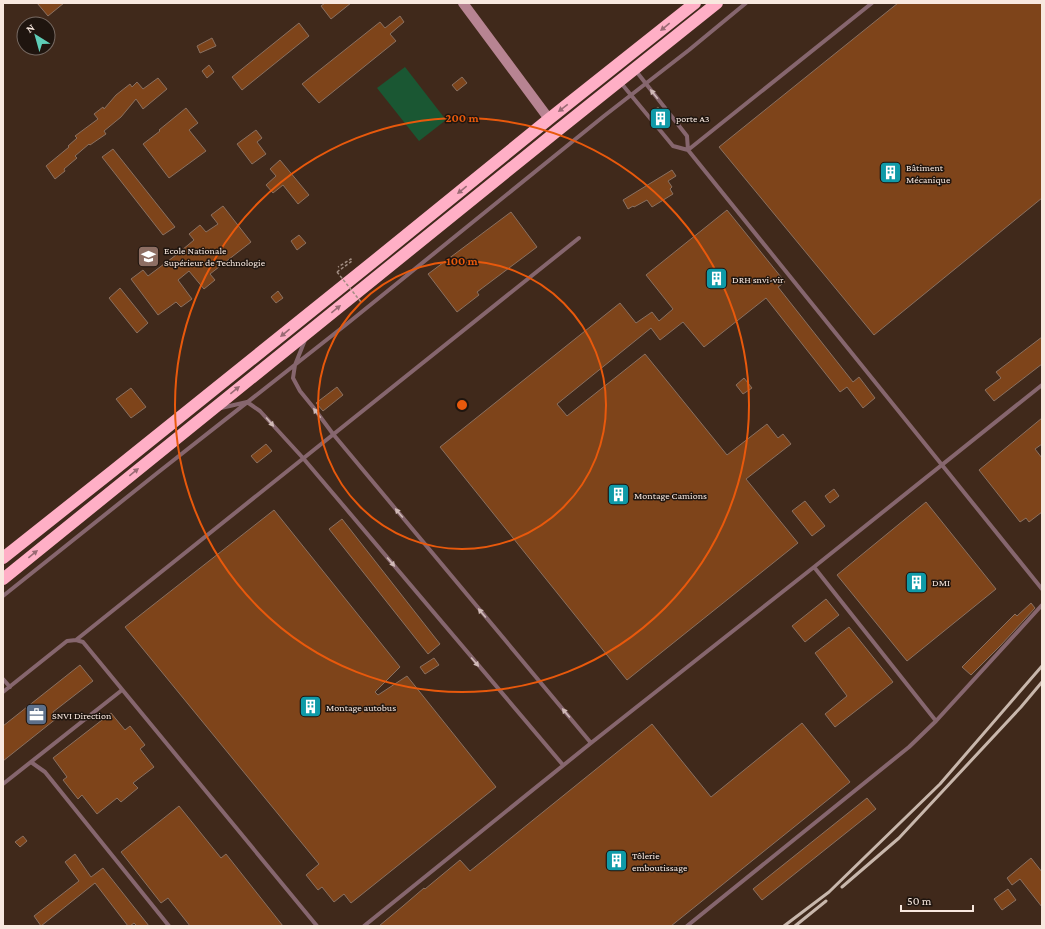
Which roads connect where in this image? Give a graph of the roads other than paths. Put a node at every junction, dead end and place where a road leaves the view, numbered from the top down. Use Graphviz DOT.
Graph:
graph roads {
  1 [pos="463,3"];
  2 [pos="695,3"];
  3 [pos="717,3"];
  4 [pos="746,3"];
  5 [pos="872,3"];
  6 [pos="634,69"];
  7 [pos="619,81"];
  8 [pos="646,84"];
  9 [pos="631,95"];
  10 [pos="549,119"];
  11 [pos="688,150"];
  12 [pos="579,238"];
  13 [pos="309,331"];
  14 [pos="295,364"];
  15 [pos="1042,385"];
  16 [pos="247,402"];
  17 [pos="211,410"];
  18 [pos="333,434"];
  19 [pos="303,458"];
  20 [pos="941,465"];
  21 [pos="3,558"];
  22 [pos="814,567"];
  23 [pos="3,579"];
  24 [pos="1042,589"];
  25 [pos="3,596"];
  26 [pos="1042,604"];
  27 [pos="76,640"];
  28 [pos="3,679"];
  29 [pos="10,687"];
  30 [pos="122,690"];
  31 [pos="3,692"];
  32 [pos="936,721"];
  33 [pos="591,743"];
  34 [pos="31,762"];
  35 [pos="563,765"];
  36 [pos="3,784"];
  37 [pos="169,926"];
  38 [pos="317,926"];
  39 [pos="364,926"];
  40 [pos="687,926"];
  1 -- 10 [label="street"];
  2 -- 10 [label="highway, one-way"];
  3 -- 6 [label="highway"];
  4 -- 8 [label="lane"];
  5 -- 11 [label="lane"];
  6 -- 7 [label="highway"];
  6 -- 8 [label="lane"];
  7 -- 9 [label="lane"];
  13 -- 7 [label="highway, one-way"];
  8 -- 9 [label="lane"];
  11 -- 8 [label="lane, one-way"];
  9 -- 11 [label="lane"];
  9 -- 14 [label="lane"];
  10 -- 21 [label="highway, one-way"];
  11 -- 20 [label="lane"];
  12 -- 18 [label="lane"];
  13 -- 14 [label="lane"];
  17 -- 13 [label="highway, one-way"];
  14 -- 16 [label="lane"];
  18 -- 14 [label="lane, one-way"];
  15 -- 20 [label="lane"];
  16 -- 17 [label="lane"];
  16 -- 19 [label="lane, one-way"];
  16 -- 25 [label="lane"];
  23 -- 17 [label="highway, one-way"];
  18 -- 19 [label="lane"];
  33 -- 18 [label="lane, one-way"];
  19 -- 27 [label="lane"];
  19 -- 35 [label="lane, one-way"];
  20 -- 22 [label="lane"];
  20 -- 24 [label="lane"];
  22 -- 32 [label="lane"];
  22 -- 33 [label="lane"];
  26 -- 32 [label="lane"];
  27 -- 29 [label="lane"];
  27 -- 30 [label="lane"];
  28 -- 29 [label="lane"];
  29 -- 31 [label="lane"];
  30 -- 34 [label="lane"];
  30 -- 38 [label="lane"];
  32 -- 40 [label="lane"];
  33 -- 35 [label="lane"];
  34 -- 36 [label="lane"];
  34 -- 37 [label="lane"];
  35 -- 39 [label="lane"];
}
